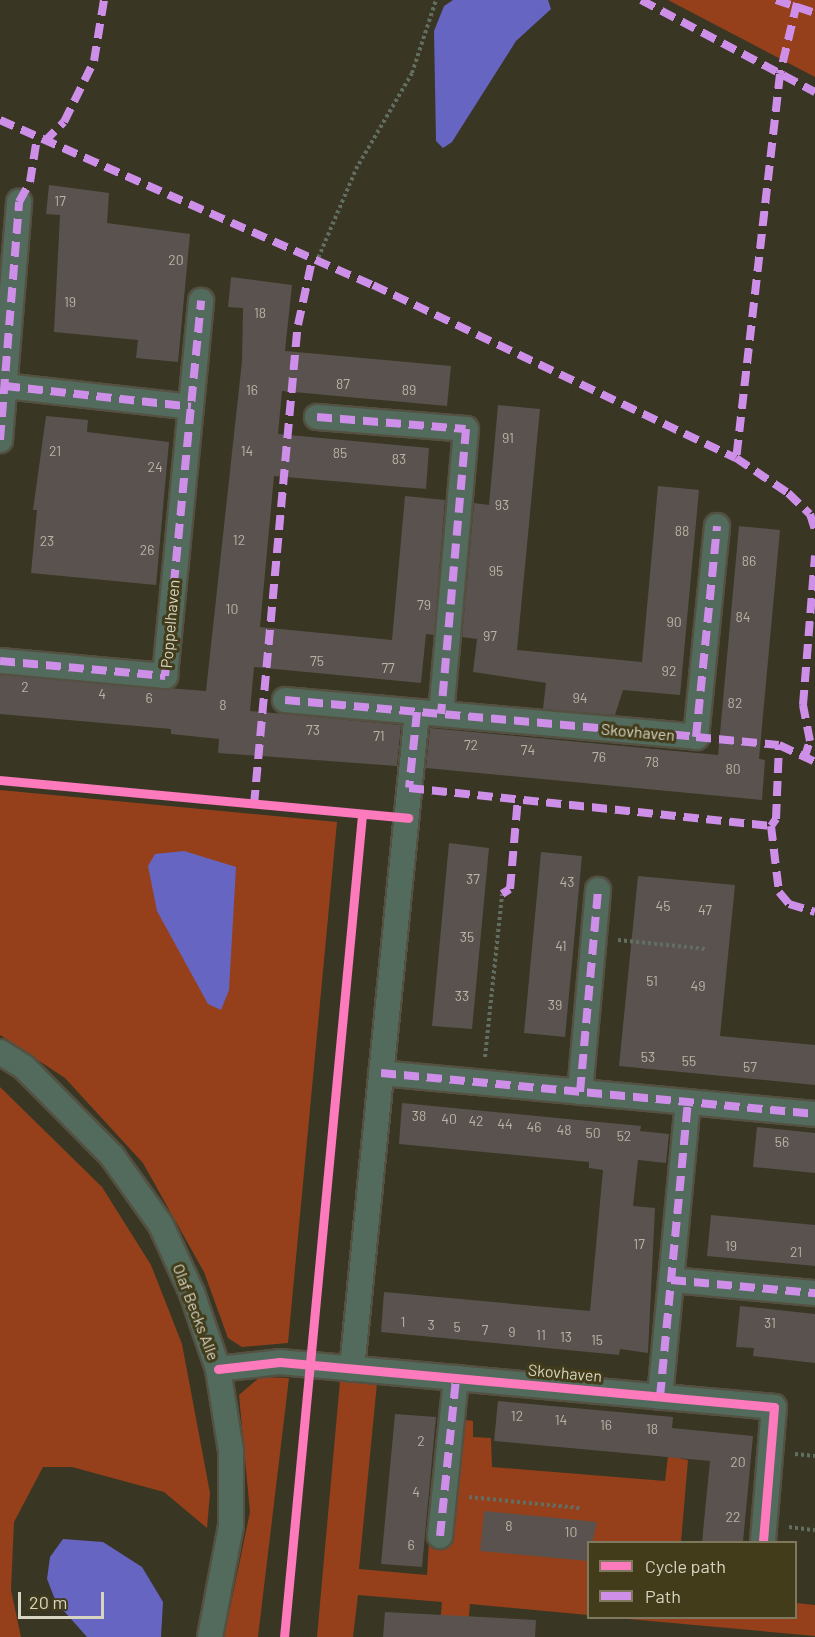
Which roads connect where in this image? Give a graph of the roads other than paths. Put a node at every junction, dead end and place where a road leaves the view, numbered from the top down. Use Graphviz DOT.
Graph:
graph roads {
  1 [pos="19,202"];
  2 [pos="201,301"];
  3 [pos="5,386"];
  4 [pos="191,407"];
  5 [pos="317,417"];
  6 [pos="0,440"];
  7 [pos="717,526"];
  8 [pos="0,661"];
  9 [pos="285,700"];
  10 [pos="417,712"];
  11 [pos="441,714"];
  12 [pos="598,890"];
  13 [pos="0,1052"];
  14 [pos="381,1073"];
  15 [pos="580,1092"];
  16 [pos="688,1102"];
  17 [pos="815,1114"];
  18 [pos="671,1280"];
  19 [pos="815,1293"];
  20 [pos="218,1369"];
  21 [pos="352,1369"];
  22 [pos="456,1378"];
  23 [pos="660,1397"];
  24 [pos="440,1536"];
  25 [pos="763,1541"];
  26 [pos="210,1637"];
  1 -- 3 [label="street"];
  2 -- 4 [label="street, Poppelhaven"];
  3 -- 4 [label="street"];
  3 -- 6 [label="street"];
  4 -- 8 [label="street, Poppelhaven"];
  5 -- 11 [label="street"];
  7 -- 11 [label="street, Skovhaven"];
  9 -- 10 [label="street, Skovhaven"];
  10 -- 11 [label="street, Skovhaven"];
  10 -- 14 [label="street"];
  12 -- 15 [label="street"];
  13 -- 20 [label="street, Olaf Becks Alle"];
  14 -- 15 [label="street"];
  14 -- 21 [label="street"];
  15 -- 16 [label="street"];
  16 -- 17 [label="street"];
  16 -- 18 [label="street"];
  18 -- 19 [label="street"];
  18 -- 23 [label="street"];
  20 -- 21 [label="street, Skovhaven"];
  20 -- 26 [label="street, Olaf Becks Alle"];
  21 -- 22 [label="street, Skovhaven"];
  22 -- 23 [label="street, Skovhaven"];
  22 -- 24 [label="street"];
  23 -- 25 [label="street, Skovhaven"];
}
